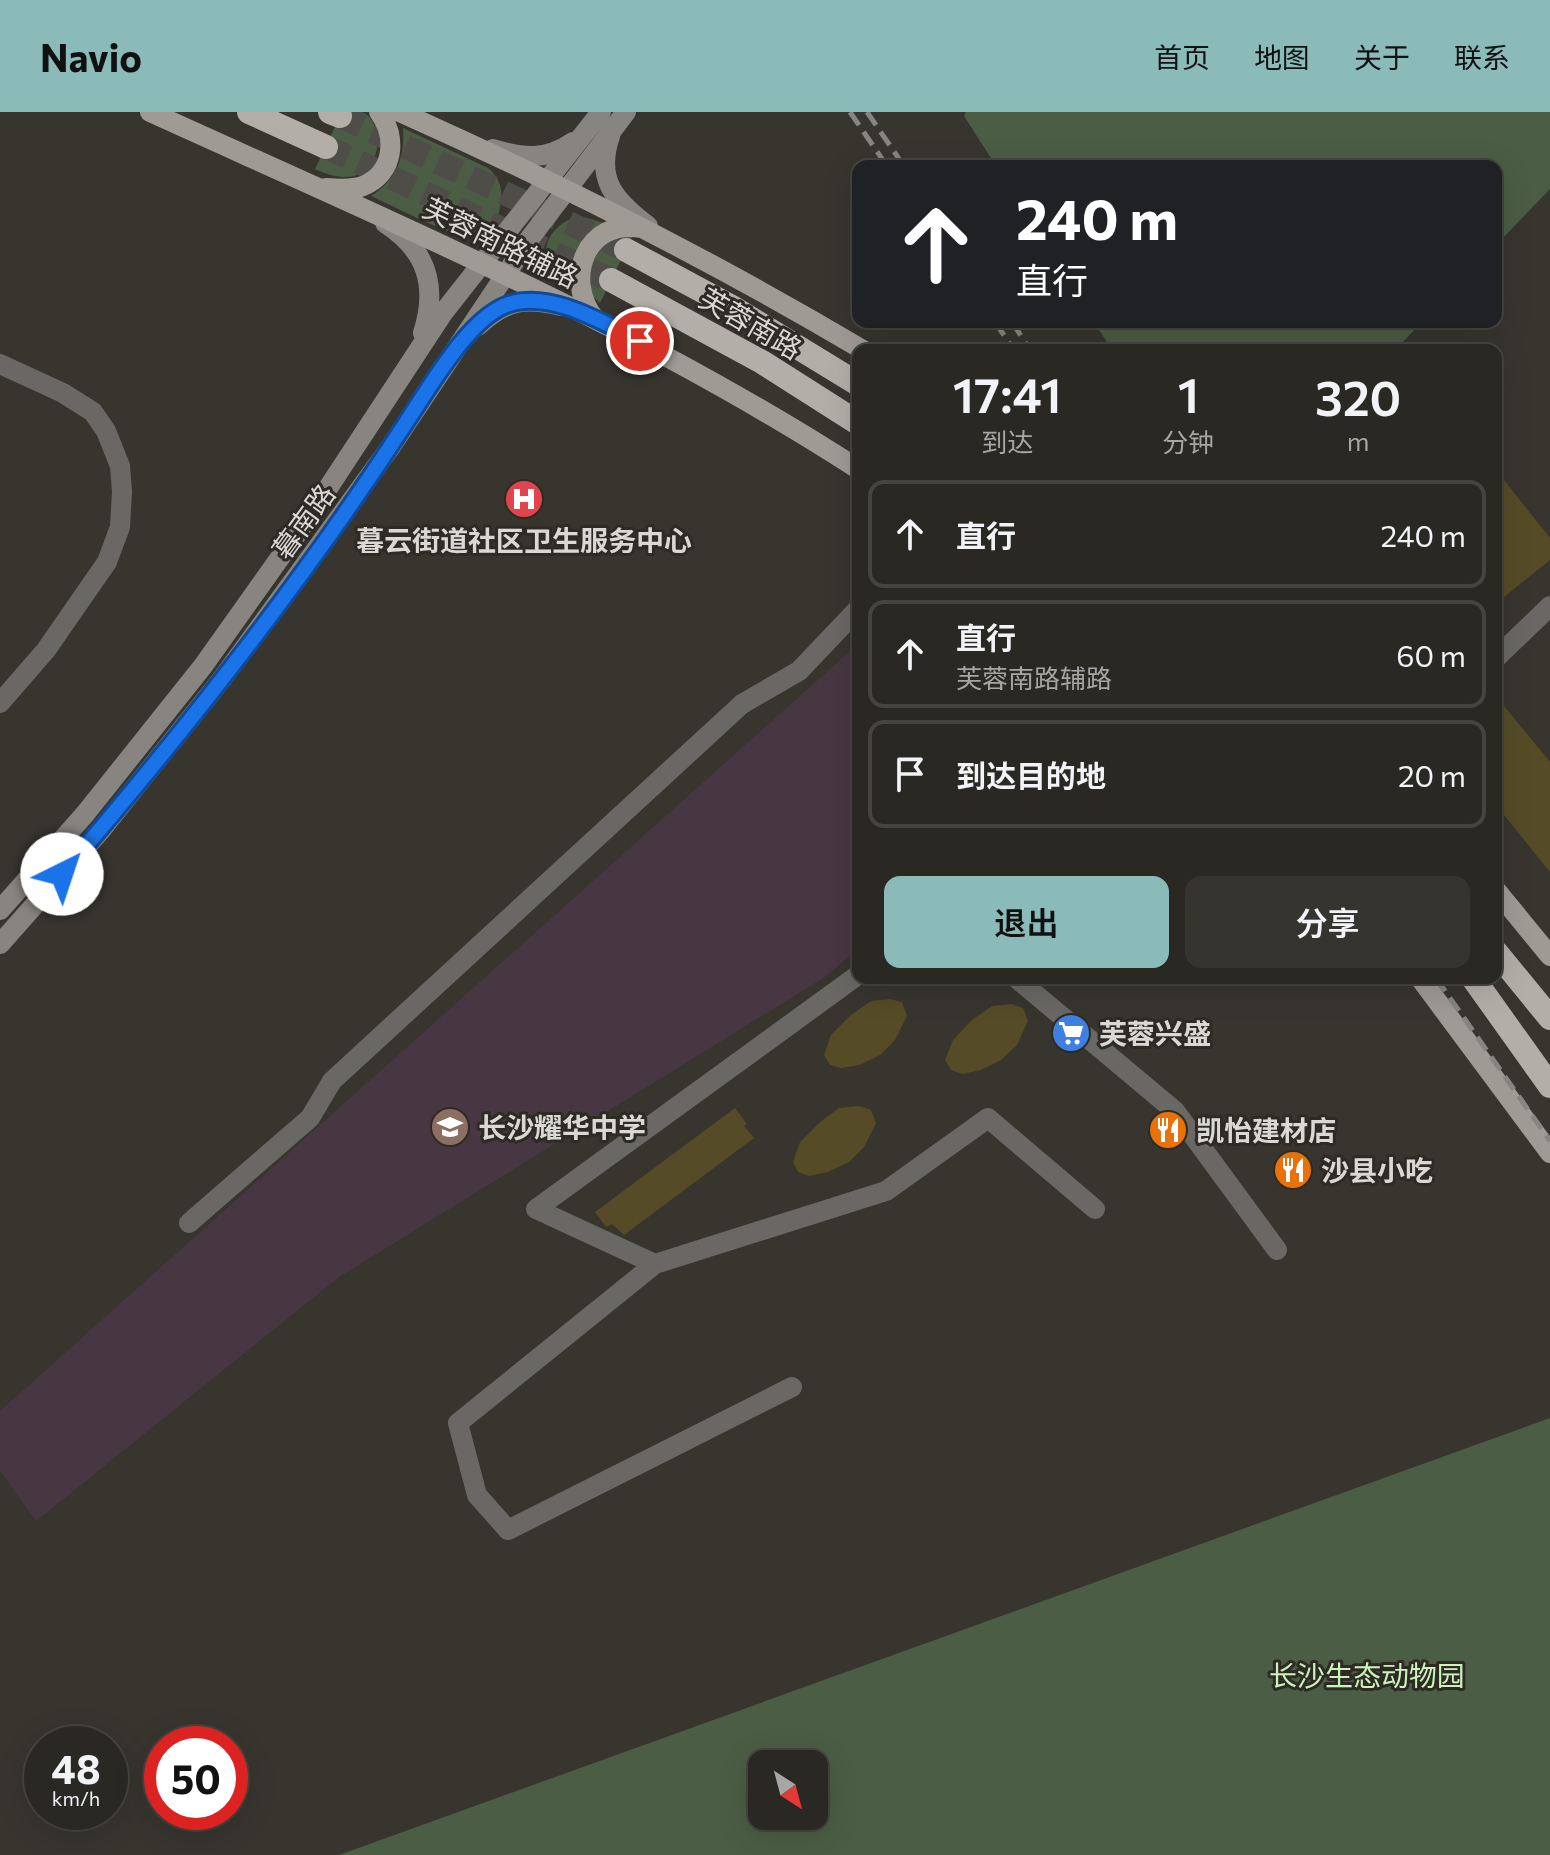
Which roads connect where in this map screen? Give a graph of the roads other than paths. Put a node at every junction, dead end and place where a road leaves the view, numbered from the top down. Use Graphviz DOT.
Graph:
graph roads {
  1 [pos="150,112"];
  2 [pos="249,112"];
  3 [pos="379,112"];
  4 [pos="400,112"];
  5 [pos="601,112"];
  6 [pos="626,112"];
  7 [pos="588,129"];
  8 [pos="612,131"];
  9 [pos="466,142"];
  10 [pos="326,147"];
  11 [pos="558,185"];
  12 [pos="318,187"];
  13 [pos="362,207"];
  14 [pos="653,232"];
  15 [pos="626,250"];
  16 [pos="482,263"];
  17 [pos="505,273"];
  18 [pos="611,280"];
  19 [pos="590,316"];
  20 [pos="853,344"];
  21 [pos="446,362"];
  22 [pos="411,363"];
  23 [pos="0,364"];
  24 [pos="852,380"];
  25 [pos="852,419"];
  26 [pos="852,465"];
  27 [pos="1550,606"];
  28 [pos="852,615"];
  29 [pos="1502,652"];
  30 [pos="0,703"];
  31 [pos="1502,897"];
  32 [pos="0,910"];
  33 [pos="0,944"];
  34 [pos="1550,956"];
  35 [pos="1502,959"];
  36 [pos="852,979"];
  37 [pos="1023,984"];
  38 [pos="1424,984"];
  39 [pos="1479,984"];
  40 [pos="1480,984"];
  41 [pos="1550,1018"];
  42 [pos="1550,1069"];
  43 [pos="1550,1086"];
  44 [pos="1550,1153"];
  45 [pos="1095,1209"];
  46 [pos="189,1223"];
  47 [pos="1277,1250"];
  48 [pos="655,1264"];
  49 [pos="792,1387"];
  1 -- 12 [label="main road, 芙蓉南路辅路"];
  2 -- 10 [label="highway"];
  3 -- 12 [label="main road"];
  4 -- 9 [label="main road"];
  5 -- 7 [label="main road, 暮南路"];
  6 -- 8 [label="main road, 暮南路"];
  7 -- 9 [label="main road"];
  7 -- 11 [label="main road, 暮南路"];
  8 -- 11 [label="main road, 暮南路"];
  8 -- 14 [label="main road"];
  9 -- 11 [label="main road"];
  11 -- 14 [label="main road"];
  11 -- 16 [label="main road, 暮南路"];
  11 -- 17 [label="main road, 暮南路"];
  12 -- 13 [label="main road, 芙蓉南路辅路"];
  13 -- 16 [label="main road, 芙蓉南路辅路"];
  13 -- 22 [label="main road"];
  14 -- 19 [label="main road"];
  14 -- 20 [label="main road"];
  15 -- 24 [label="highway, 芙蓉南路"];
  16 -- 17 [label="main road, 芙蓉南路辅路"];
  16 -- 22 [label="main road, 暮南路"];
  17 -- 19 [label="main road, 芙蓉南路辅路"];
  17 -- 21 [label="main road, 暮南路"];
  18 -- 25 [label="highway, 芙蓉南路"];
  19 -- 21 [label="main road"];
  19 -- 26 [label="main road, 芙蓉南路辅路"];
  21 -- 33 [label="main road, 暮南路"];
  22 -- 32 [label="main road, 暮南路"];
  23 -- 30 [label="street"];
  27 -- 29 [label="street"];
  28 -- 46 [label="street"];
  31 -- 34 [label="main road"];
  35 -- 41 [label="highway"];
  36 -- 48 [label="street"];
  37 -- 47 [label="street"];
  38 -- 44 [label="main road"];
  39 -- 43 [label="highway"];
  40 -- 42 [label="highway"];
  45 -- 48 [label="street"];
  48 -- 49 [label="street"];
}
